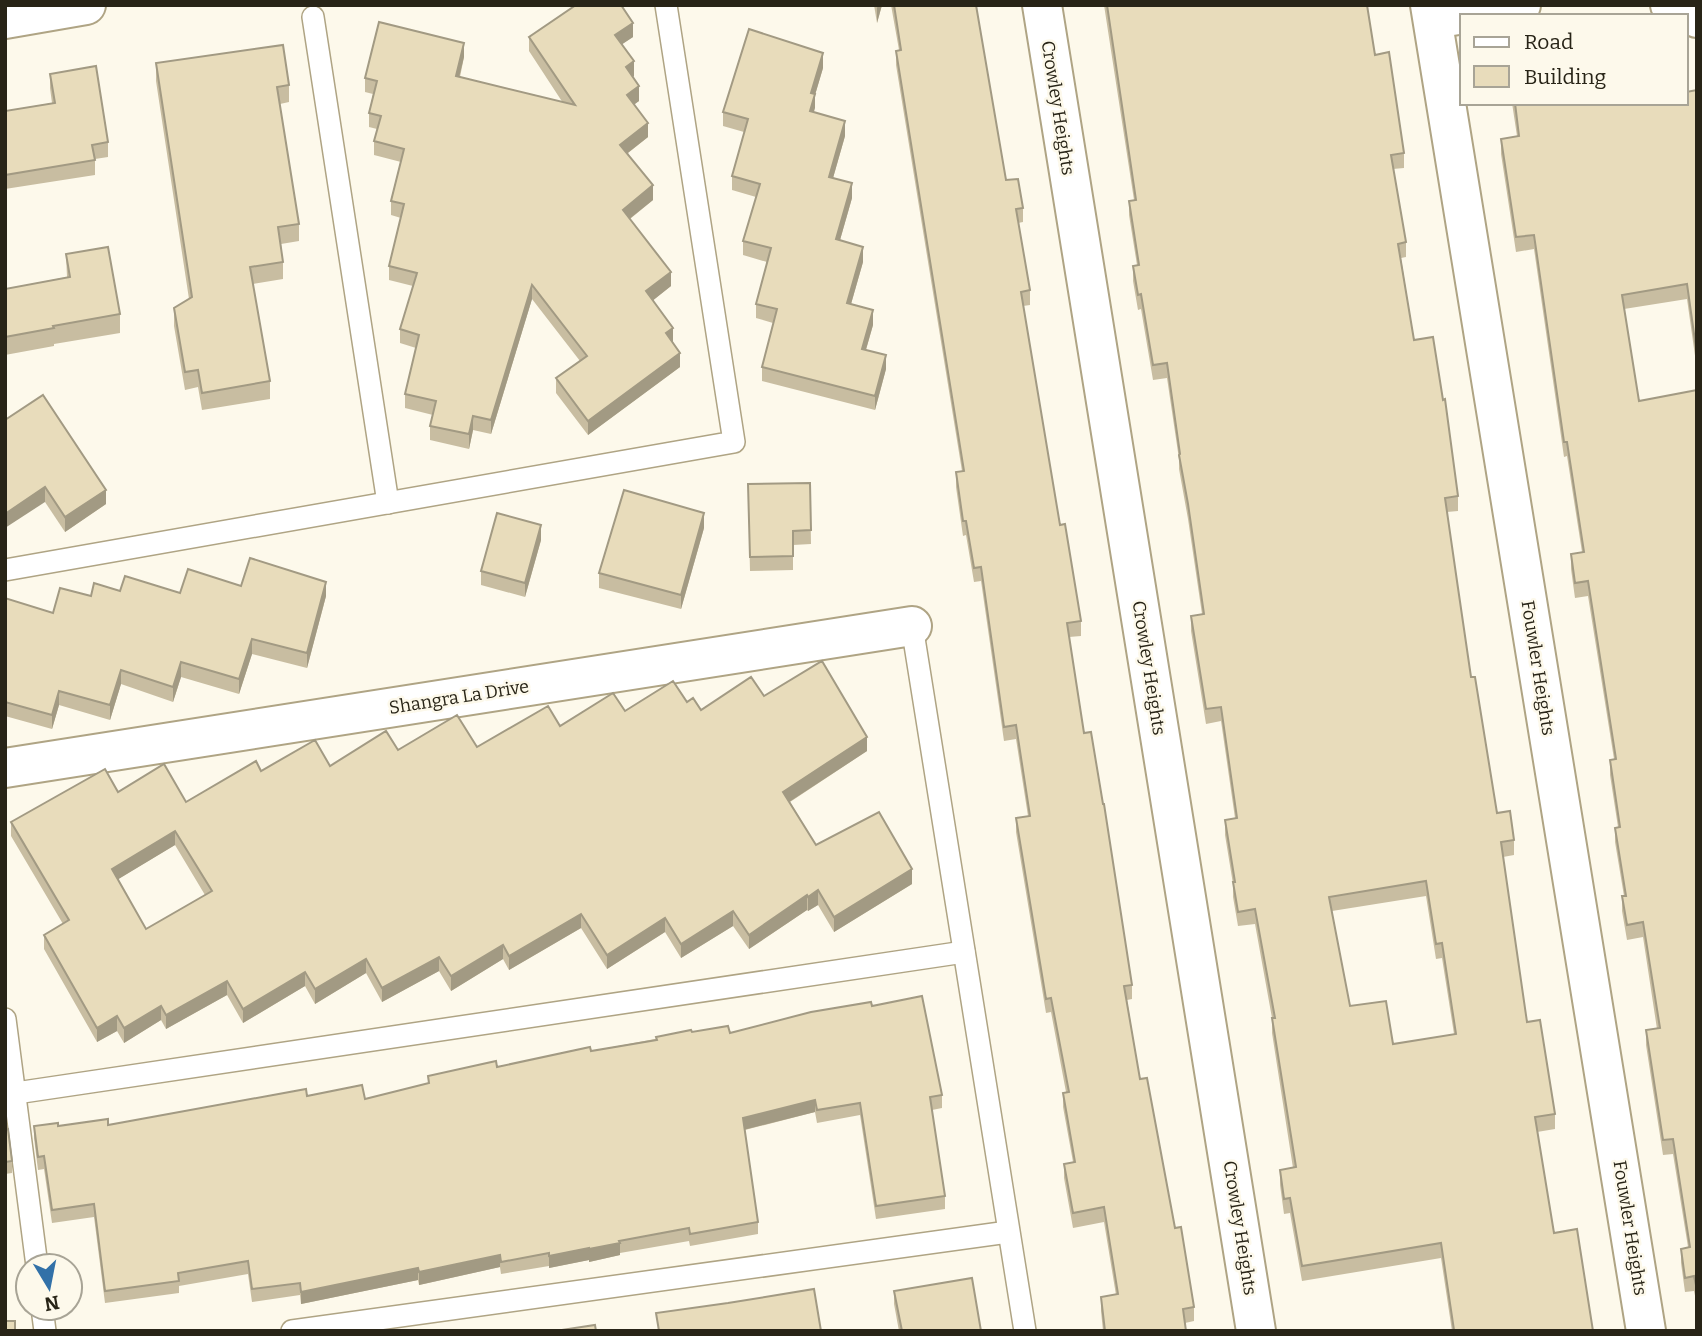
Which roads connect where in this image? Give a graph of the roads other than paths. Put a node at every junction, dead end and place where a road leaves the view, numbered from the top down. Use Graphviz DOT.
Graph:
graph roads {
  1 [pos="86,5"];
  2 [pos="666,5"];
  3 [pos="1042,5"];
  4 [pos="1521,5"];
  5 [pos="1670,5"];
  6 [pos="1432,12"];
  7 [pos="313,17"];
  8 [pos="1697,18"];
  9 [pos="5,19"];
  10 [pos="388,502"];
  11 [pos="5,570"];
  12 [pos="912,626"];
  13 [pos="5,768"];
  14 [pos="964,952"];
  15 [pos="5,1019"];
  16 [pos="16,1093"];
  17 [pos="1008,1233"];
  18 [pos="35,1252"];
  19 [pos="292,1331"];
  20 [pos="1025,1331"];
  21 [pos="1256,1331"];
  22 [pos="1646,1331"];
  1 -- 9 [label="street"];
  2 -- 10 [label="lane"];
  3 -- 21 [label="street, Crowley Heights"];
  4 -- 6 [label="street"];
  5 -- 8 [label="street"];
  6 -- 22 [label="street, Fouwler Heights"];
  7 -- 10 [label="lane"];
  10 -- 11 [label="lane"];
  12 -- 13 [label="street, Shangra La Drive"];
  12 -- 14 [label="lane"];
  14 -- 16 [label="lane"];
  14 -- 17 [label="lane"];
  15 -- 16 [label="lane"];
  16 -- 18 [label="lane"];
  17 -- 19 [label="lane"];
  17 -- 20 [label="lane"];
}
